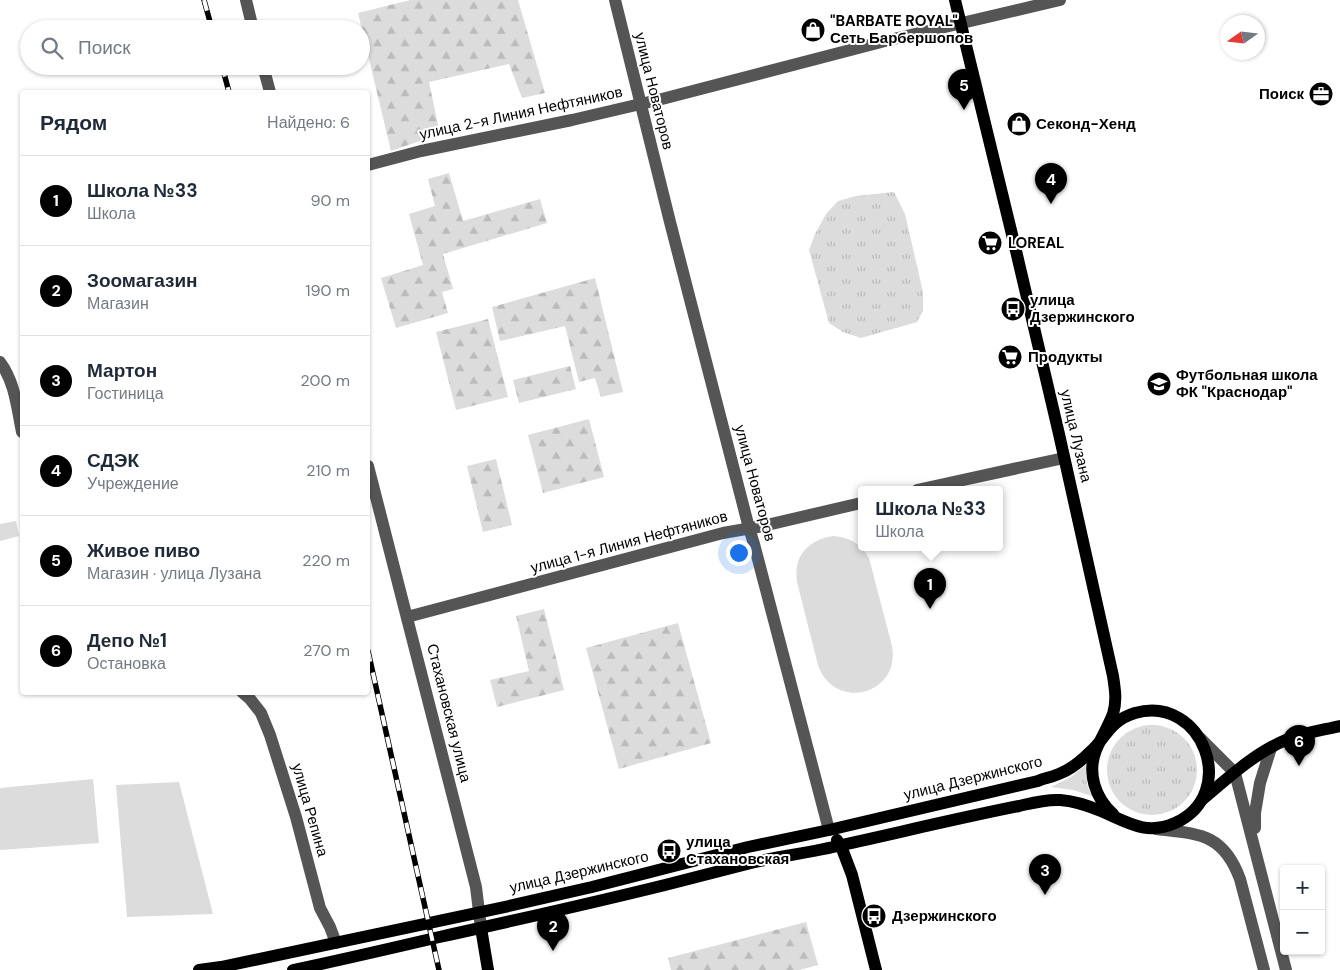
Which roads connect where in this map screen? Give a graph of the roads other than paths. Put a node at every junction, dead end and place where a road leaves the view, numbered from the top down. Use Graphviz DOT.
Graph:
graph roads {
  1 [pos="246,0"];
  2 [pos="615,0"];
  3 [pos="955,0"];
  4 [pos="1060,0"];
  5 [pos="251,20"];
  6 [pos="960,24"];
  7 [pos="265,75"];
  8 [pos="269,90"];
  9 [pos="640,104"];
  10 [pos="370,165"];
  11 [pos="0,362"];
  12 [pos="20,423"];
  13 [pos="1064,458"];
  14 [pos="370,474"];
  15 [pos="934,486"];
  16 [pos="858,504"];
  17 [pos="749,528"];
  18 [pos="407,617"];
  19 [pos="245,695"];
  20 [pos="1340,726"];
  21 [pos="1102,737"];
  22 [pos="1200,738"];
  23 [pos="1271,748"];
  24 [pos="1235,772"];
  25 [pos="1201,800"];
  26 [pos="1121,820"];
  27 [pos="1154,829"];
  28 [pos="830,830"];
  29 [pos="1255,845"];
  30 [pos="841,846"];
  31 [pos="479,912"];
  32 [pos="481,928"];
  33 [pos="336,943"];
  34 [pos="199,970"];
  35 [pos="293,970"];
  36 [pos="488,970"];
  37 [pos="876,970"];
  38 [pos="1264,970"];
  39 [pos="1286,970"];
  1 -- 5 [label="street"];
  2 -- 9 [label="street, улица Новаторов"];
  3 -- 6 [label="main road, улица Лузана"];
  4 -- 6 [label="street, улица 2-я Линия Нефтяников"];
  6 -- 9 [label="street, улица 2-я Линия Нефтяников"];
  6 -- 13 [label="main road, улица Лузана"];
  7 -- 8 [label="street"];
  9 -- 10 [label="street, улица 2-я Линия Нефтяников"];
  9 -- 17 [label="street, улица Новаторов"];
  11 -- 12 [label="street"];
  13 -- 15 [label="street"];
  13 -- 21 [label="main road, улица Лузана"];
  14 -- 18 [label="street, Стахановская улица"];
  16 -- 17 [label="street, улица 1-я Линия Нефтяников"];
  17 -- 18 [label="street, улица 1-я Линия Нефтяников"];
  17 -- 28 [label="street, улица Новаторов"];
  18 -- 31 [label="street, Стахановская улица"];
  19 -- 33 [label="street, улица Репина"];
  20 -- 23 [label="main road, улица Дзержинского"];
  21 -- 22 [label="main road, улица Дзержинского"];
  21 -- 26 [label="main road, улица Дзержинского"];
  21 -- 28 [label="main road, улица Дзержинского"];
  22 -- 24 [label="street"];
  22 -- 25 [label="main road, улица Дзержинского"];
  23 -- 24 [label="main road, улица Дзержинского"];
  23 -- 29 [label="street"];
  24 -- 25 [label="main road, улица Дзержинского"];
  24 -- 29 [label="street"];
  25 -- 27 [label="main road, улица Дзержинского"];
  26 -- 27 [label="main road, улица Дзержинского"];
  26 -- 30 [label="main road, улица Дзержинского"];
  27 -- 38 [label="street"];
  28 -- 30 [label="main road, улица Новаторов"];
  28 -- 31 [label="main road, улица Дзержинского"];
  29 -- 39 [label="street"];
  30 -- 32 [label="main road, улица Дзержинского"];
  30 -- 37 [label="main road, улица Новаторов"];
  31 -- 32 [label="street, Стахановская улица"];
  31 -- 33 [label="main road, улица Дзержинского"];
  32 -- 35 [label="main road, улица Дзержинского"];
  32 -- 36 [label="main road, Стахановская улица"];
  33 -- 34 [label="main road, улица Дзержинского"];
}
